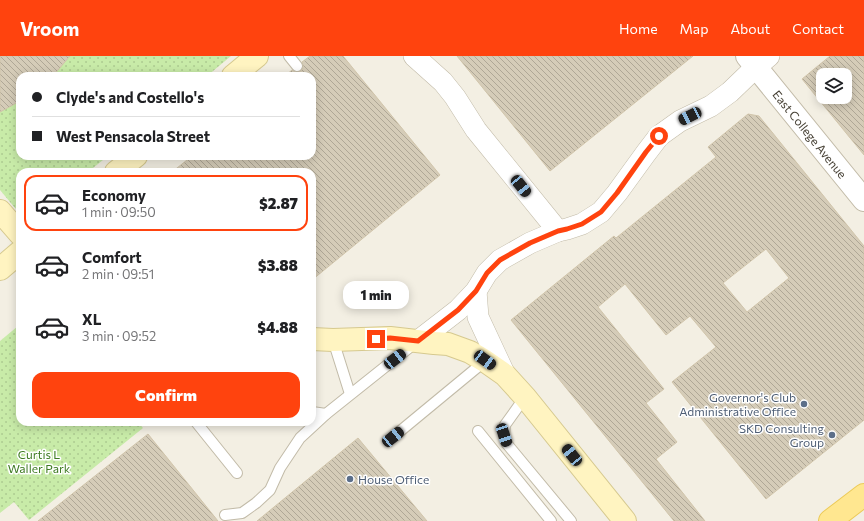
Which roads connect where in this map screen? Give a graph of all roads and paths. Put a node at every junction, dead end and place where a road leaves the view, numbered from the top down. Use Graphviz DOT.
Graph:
graph roads {
  1 [pos="257,56"];
  2 [pos="289,56"];
  3 [pos="414,56"];
  4 [pos="757,60"];
  5 [pos="297,66"];
  6 [pos="238,72"];
  7 [pos="131,160"];
  8 [pos="121,168"];
  9 [pos="864,200"];
  10 [pos="0,211"];
  11 [pos="16,229"];
  12 [pos="558,231"];
  13 [pos="16,255"];
  14 [pos="0,269"];
  15 [pos="476,291"];
  16 [pos="323,339"];
  17 [pos="418,341"];
  18 [pos="485,360"];
  19 [pos="505,375"];
  20 [pos="350,394"];
  21 [pos="525,397"];
  22 [pos="316,413"];
  23 [pos="326,414"];
  24 [pos="316,423"];
  25 [pos="199,426"];
  26 [pos="313,426"];
  27 [pos="478,431"];
  28 [pos="393,437"];
  29 [pos="237,474"];
  30 [pos="864,494"];
  31 [pos="225,515"];
  32 [pos="551,521"];
  33 [pos="570,521"];
  34 [pos="625,521"];
  35 [pos="830,521"];
  1 -- 6 [label="main road"];
  2 -- 5 [label="lane"];
  3 -- 12 [label="street"];
  4 -- 9 [label="street, East College Avenue"];
  4 -- 12 [label="street"];
  7 -- 8 [label="main road"];
  10 -- 11 [label="main road"];
  12 -- 15 [label="street"];
  13 -- 14 [label="main road"];
  15 -- 17 [label="street"];
  15 -- 19 [label="street"];
  16 -- 17 [label="main road"];
  16 -- 20 [label="lane"];
  17 -- 18 [label="main road"];
  17 -- 20 [label="lane"];
  18 -- 19 [label="main road"];
  18 -- 28 [label="lane"];
  19 -- 21 [label="main road"];
  20 -- 23 [label="lane"];
  21 -- 33 [label="lane"];
  21 -- 34 [label="main road"];
  22 -- 23 [label="lane"];
  23 -- 24 [label="lane"];
  25 -- 29 [label="lane"];
  26 -- 31 [label="lane"];
  27 -- 32 [label="lane"];
  30 -- 35 [label="main road"];
}
